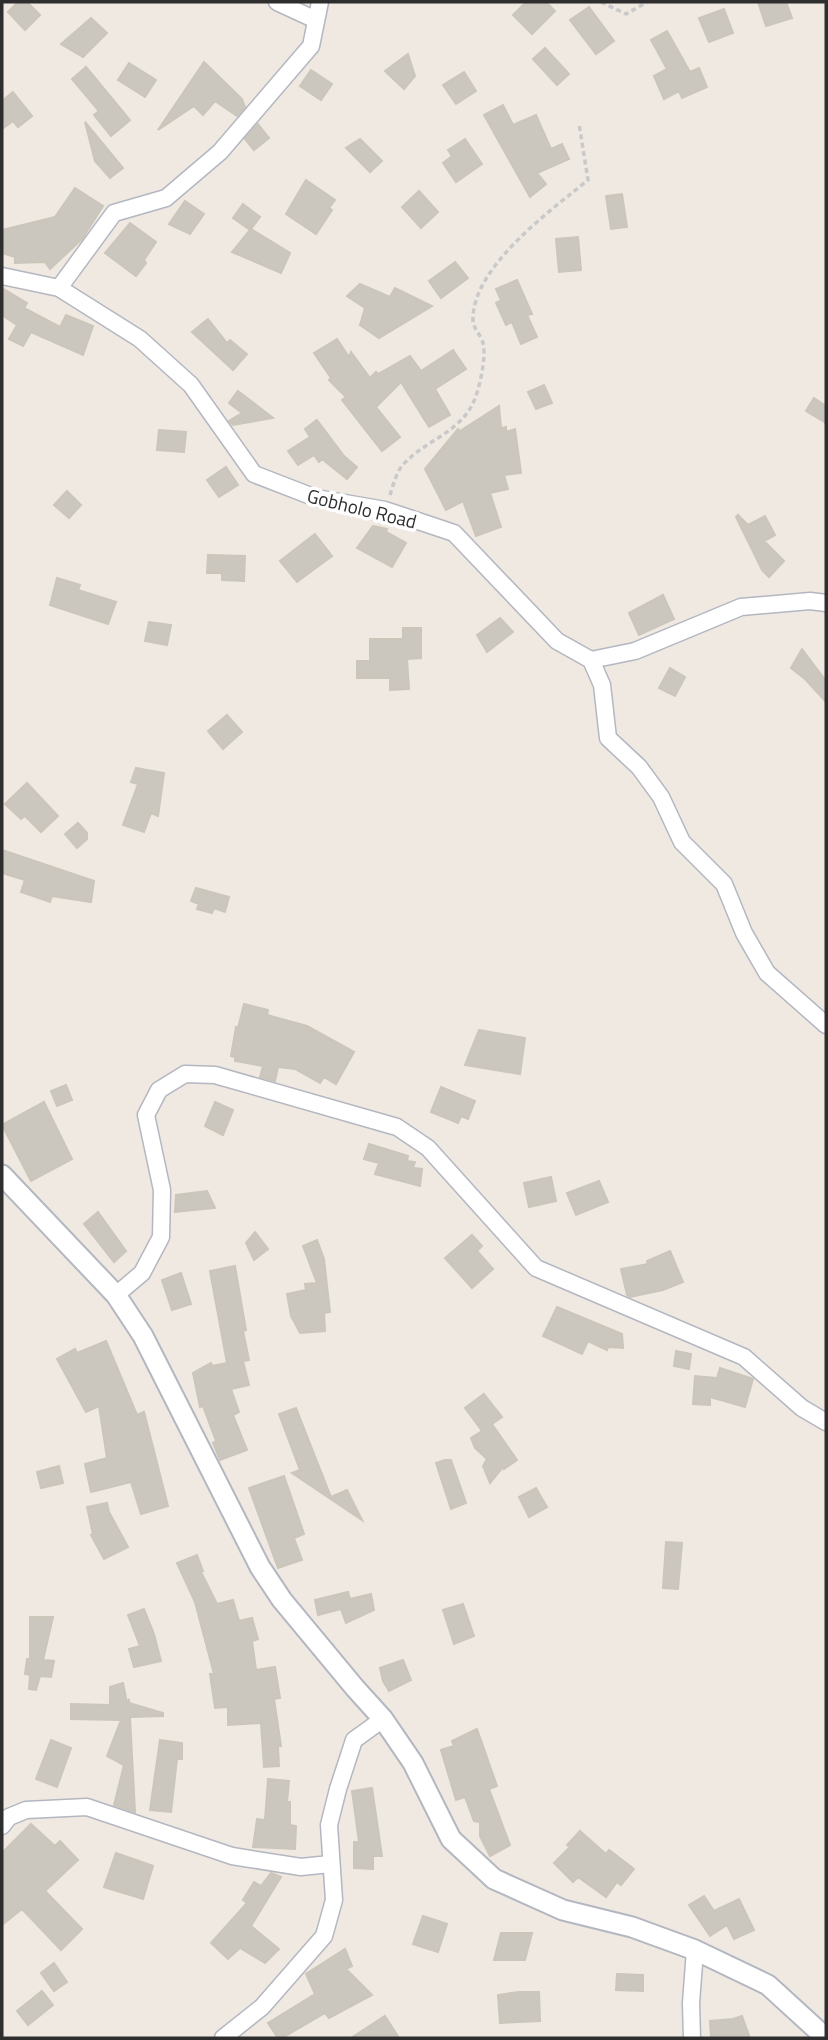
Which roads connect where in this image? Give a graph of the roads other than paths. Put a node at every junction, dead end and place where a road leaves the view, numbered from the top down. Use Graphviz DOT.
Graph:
graph roads {
  1 [pos="277,2"];
  2 [pos="320,2"];
  3 [pos="316,20"];
  4 [pos="2,276"];
  5 [pos="59,288"];
  6 [pos="826,603"];
  7 [pos="591,660"];
  8 [pos="826,1025"];
  9 [pos="2,1175"];
  10 [pos="116,1295"];
  11 [pos="826,1422"];
  12 [pos="383,1720"];
  13 [pos="2,1826"];
  14 [pos="330,1864"];
  15 [pos="695,1950"];
  16 [pos="223,2038"];
  17 [pos="692,2038"];
  18 [pos="826,2038"];
  1 -- 3 [label="street"];
  2 -- 3 [label="street"];
  3 -- 5 [label="street"];
  4 -- 5 [label="street, Gobholo Road"];
  5 -- 7 [label="street, Gobholo Road"];
  6 -- 7 [label="street"];
  7 -- 8 [label="street"];
  9 -- 10 [label="street"];
  10 -- 11 [label="street"];
  10 -- 12 [label="street"];
  12 -- 14 [label="street"];
  12 -- 15 [label="street"];
  13 -- 14 [label="street"];
  14 -- 16 [label="street"];
  15 -- 17 [label="street"];
  15 -- 18 [label="street"];
}
